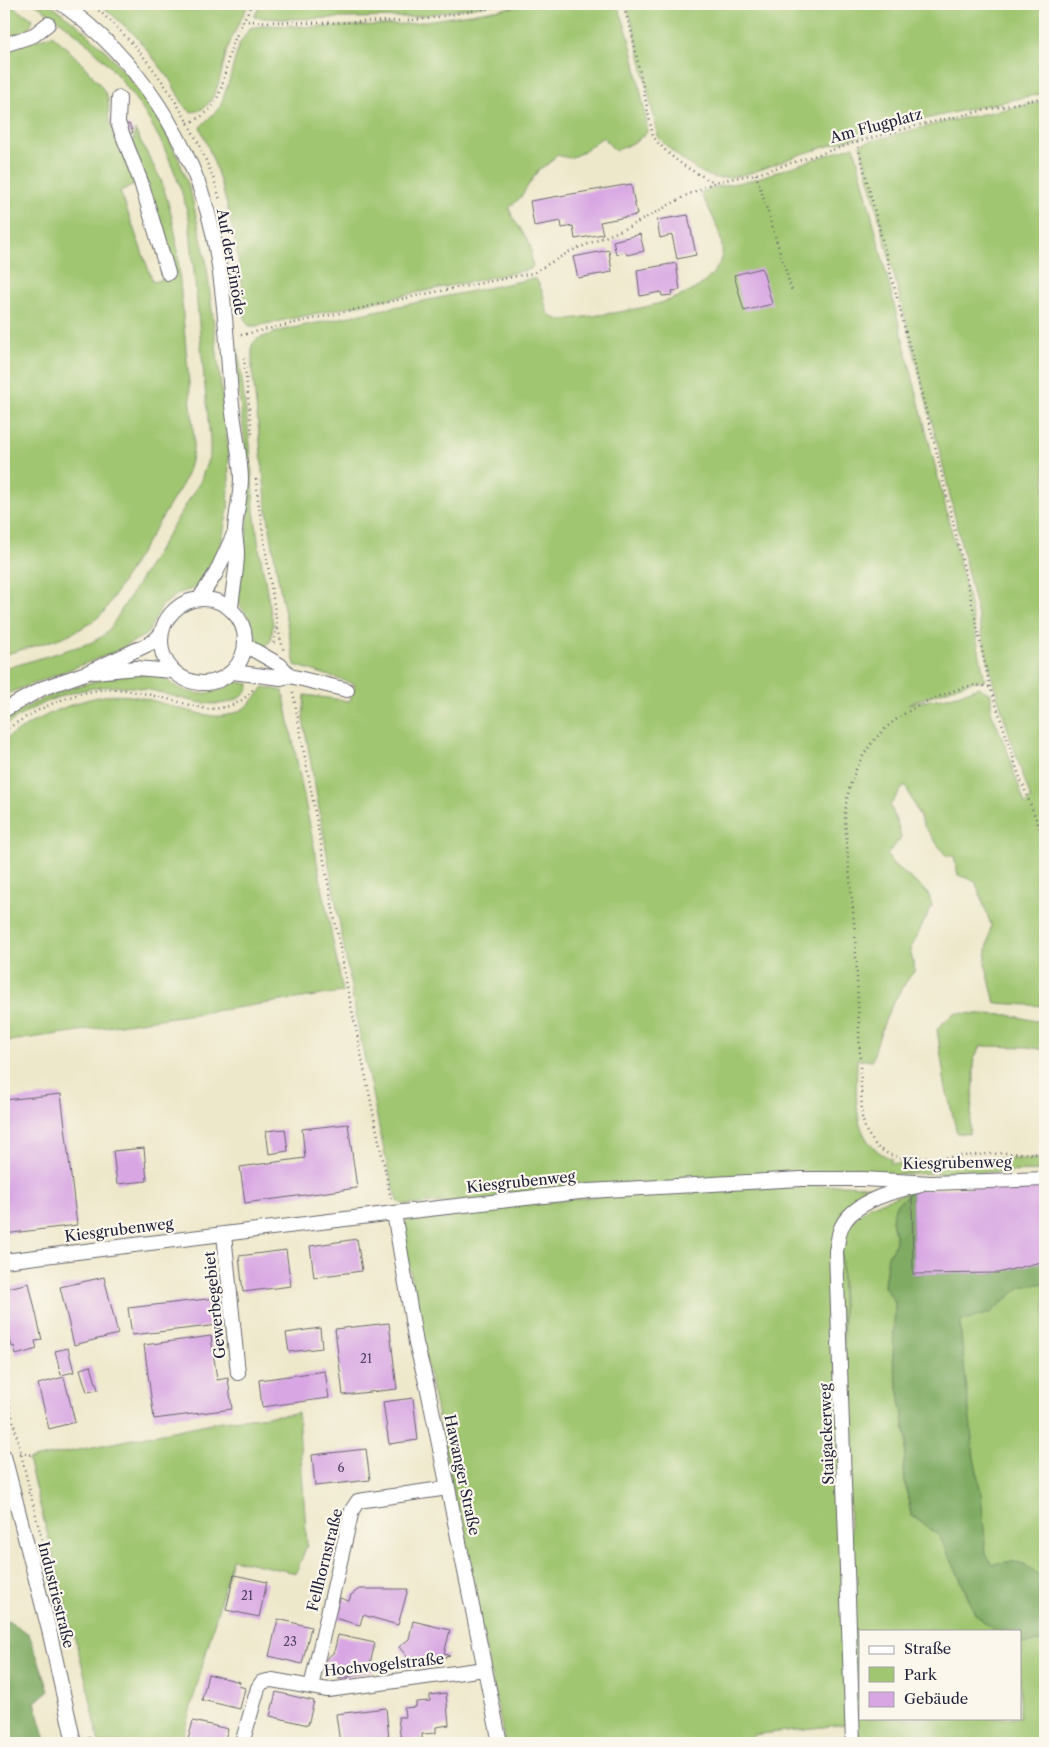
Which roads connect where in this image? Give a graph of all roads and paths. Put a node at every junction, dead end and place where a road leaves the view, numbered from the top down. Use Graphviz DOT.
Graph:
graph roads {
  1 [pos="62,4"];
  2 [pos="91,4"];
  3 [pos="252,4"];
  4 [pos="512,4"];
  5 [pos="622,4"];
  6 [pos="243,21"];
  7 [pos="48,24"];
  8 [pos="4,45"];
  9 [pos="1045,97"];
  10 [pos="119,98"];
  11 [pos="188,123"];
  12 [pos="857,142"];
  13 [pos="756,174"];
  14 [pos="715,182"];
  15 [pos="221,203"];
  16 [pos="168,273"];
  17 [pos="792,291"];
  18 [pos="240,328"];
  19 [pos="241,335"];
  20 [pos="242,342"];
  21 [pos="243,350"];
  22 [pos="252,439"];
  23 [pos="256,476"];
  24 [pos="235,531"];
  25 [pos="199,599"];
  26 [pos="231,609"];
  27 [pos="161,634"];
  28 [pos="245,645"];
  29 [pos="268,658"];
  30 [pos="172,671"];
  31 [pos="232,672"];
  32 [pos="86,673"];
  33 [pos="260,676"];
  34 [pos="290,676"];
  35 [pos="990,687"];
  36 [pos="347,690"];
  37 [pos="4,710"];
  38 [pos="4,731"];
  39 [pos="1045,842"];
  40 [pos="1045,1154"];
  41 [pos="1045,1179"];
  42 [pos="931,1183"];
  43 [pos="394,1213"];
  44 [pos="224,1234"];
  45 [pos="4,1261"];
  46 [pos="238,1373"];
  47 [pos="4,1382"];
  48 [pos="4,1456"];
  49 [pos="6,1474"];
  50 [pos="448,1488"];
  51 [pos="30,1492"];
  52 [pos="485,1669"];
  53 [pos="311,1688"];
  54 [pos="74,1743"];
  55 [pos="242,1743"];
  56 [pos="500,1743"];
  57 [pos="852,1743"];
  1 -- 24 [label="street, Auf der Einöde"];
  2 -- 11 [label="path"];
  3 -- 6 [label="path"];
  4 -- 6 [label="path"];
  5 -- 14 [label="path"];
  6 -- 11 [label="path"];
  7 -- 8 [label="street"];
  9 -- 12 [label="path, Am Flugplatz"];
  10 -- 16 [label="street"];
  11 -- 15 [label="path"];
  12 -- 13 [label="path, Am Flugplatz"];
  12 -- 35 [label="path"];
  13 -- 14 [label="path, Am Flugplatz"];
  13 -- 17 [label="path"];
  14 -- 19 [label="path, Am Flugplatz"];
  18 -- 19 [label="path"];
  19 -- 20 [label="path"];
  21 -- 22 [label="path"];
  23 -- 29 [label="path"];
  24 -- 25 [label="street"];
  24 -- 26 [label="street"];
  25 -- 26 [label="street"];
  25 -- 27 [label="street"];
  26 -- 28 [label="street"];
  27 -- 30 [label="street"];
  27 -- 32 [label="street"];
  28 -- 29 [label="street"];
  28 -- 31 [label="street"];
  29 -- 34 [label="street"];
  30 -- 31 [label="street"];
  30 -- 32 [label="street"];
  31 -- 33 [label="street"];
  32 -- 37 [label="street"];
  33 -- 34 [label="street"];
  33 -- 38 [label="path"];
  34 -- 36 [label="street"];
  34 -- 43 [label="path"];
  35 -- 39 [label="path"];
  35 -- 40 [label="path"];
  41 -- 42 [label="street, Kiesgrubenweg"];
  42 -- 43 [label="street, Kiesgrubenweg"];
  42 -- 57 [label="street, Staigackerweg"];
  43 -- 44 [label="street, Kiesgrubenweg"];
  43 -- 50 [label="street, Hawanger Straße"];
  44 -- 45 [label="street, Kiesgrubenweg"];
  44 -- 46 [label="street, Gewerbegebiet"];
  47 -- 51 [label="path"];
  48 -- 49 [label="street, Industriestraße"];
  49 -- 54 [label="street, Industriestraße"];
  50 -- 52 [label="street, Hawanger Straße"];
  50 -- 53 [label="street, Fellhornstraße"];
  52 -- 53 [label="street, Hochvogelstraße"];
  52 -- 56 [label="street, Hawanger Straße"];
  53 -- 55 [label="street, Hochvogelstraße"];
}
